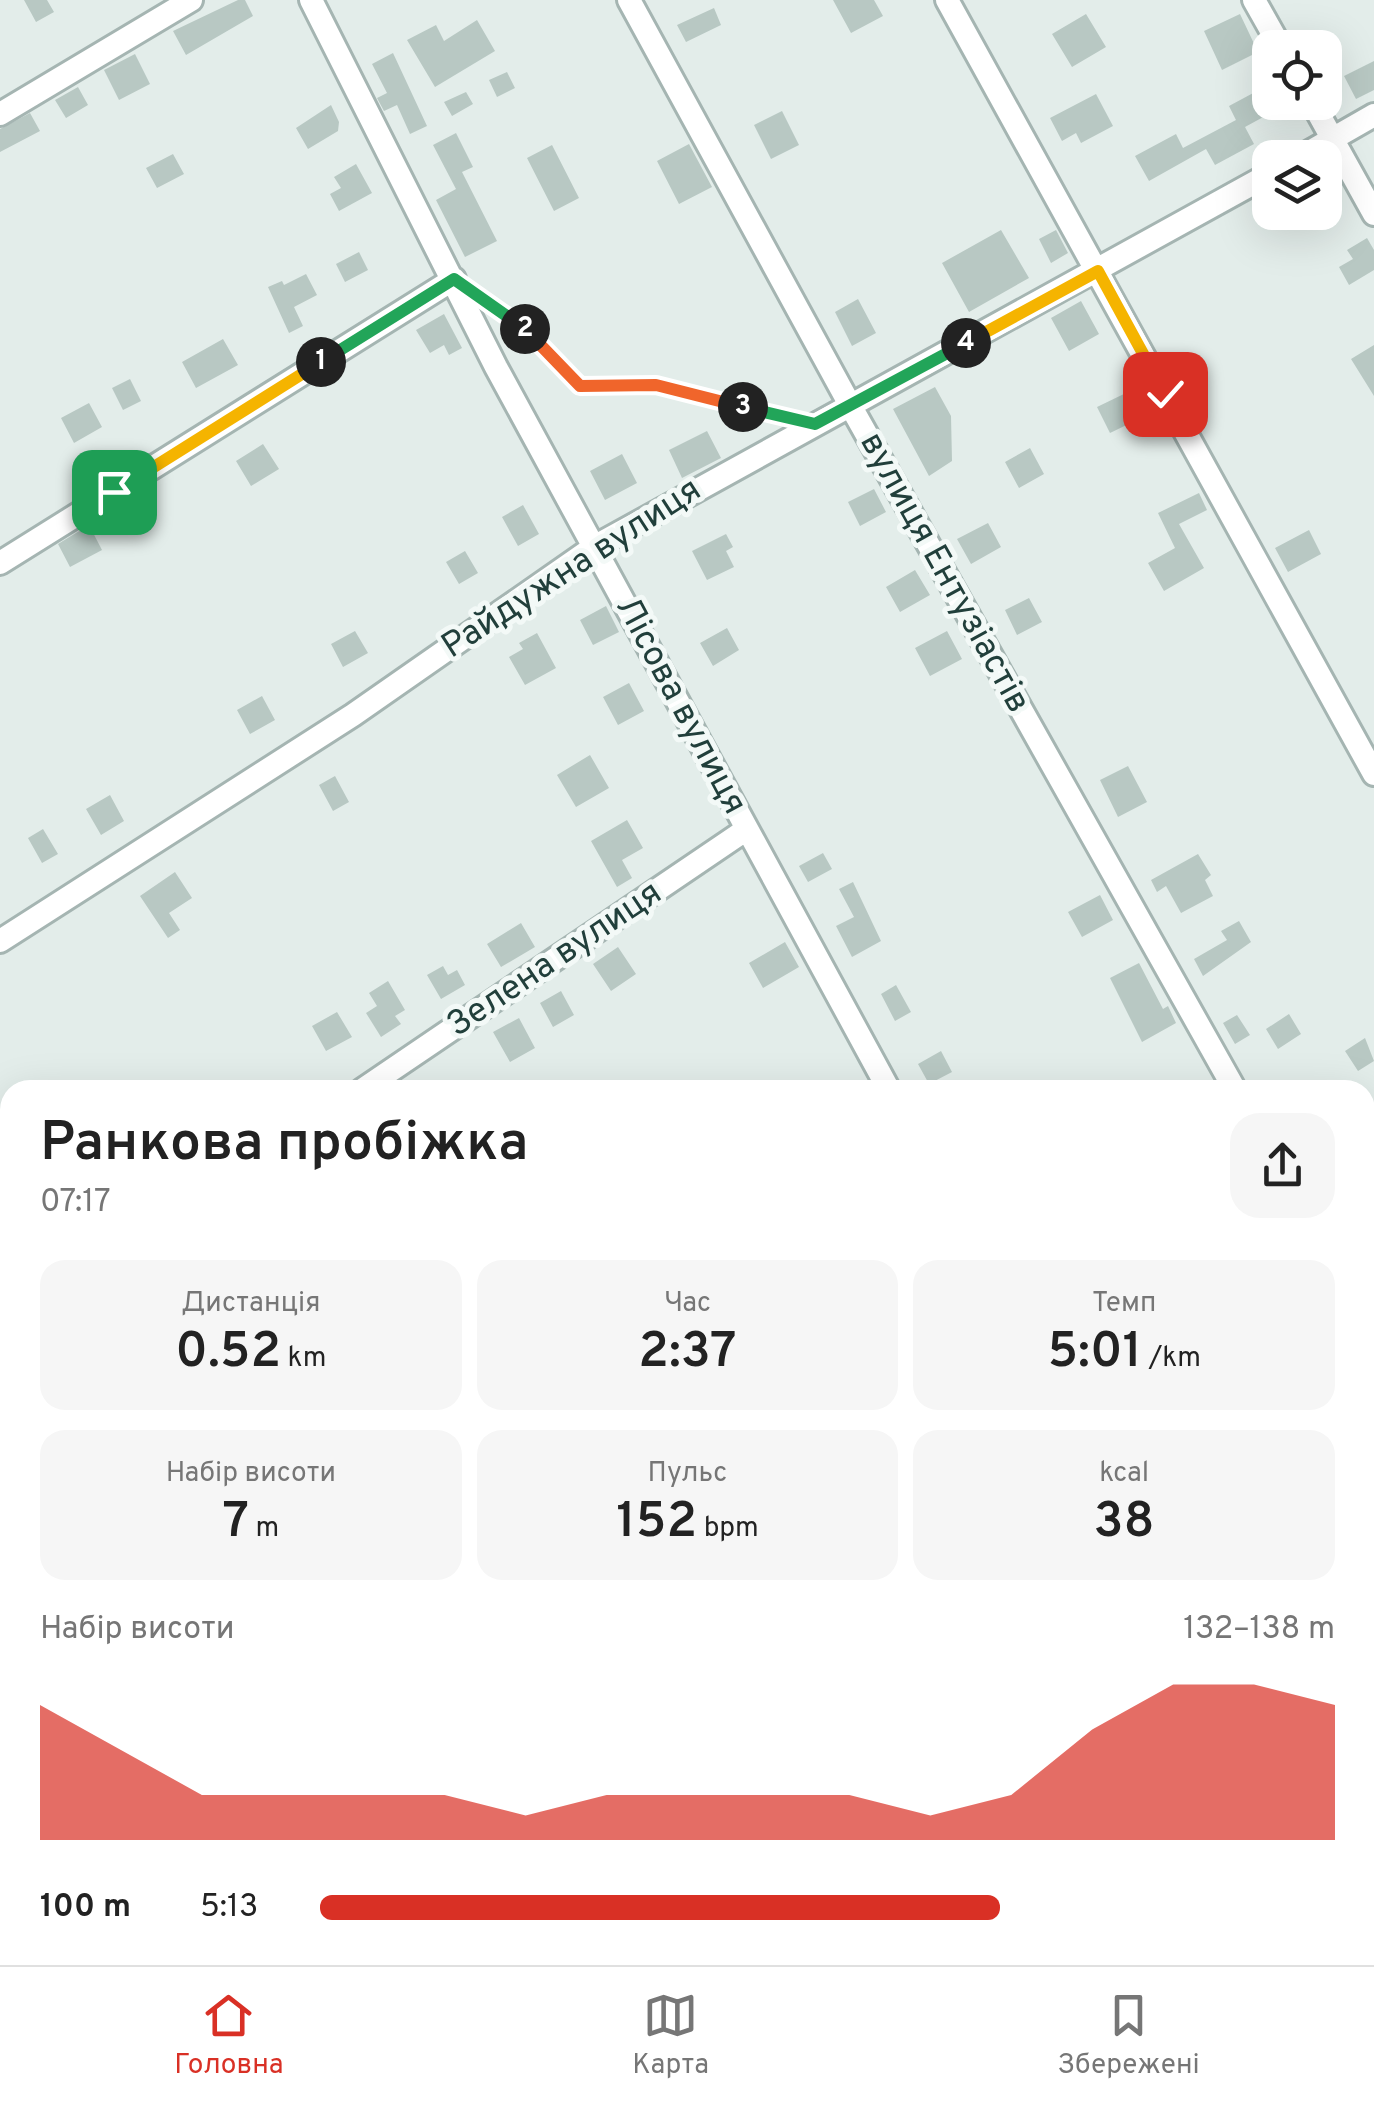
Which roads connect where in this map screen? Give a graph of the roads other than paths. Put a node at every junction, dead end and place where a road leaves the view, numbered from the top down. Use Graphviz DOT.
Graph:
graph roads {
  1 [pos="191,0"];
  2 [pos="312,0"];
  3 [pos="629,0"];
  4 [pos="948,0"];
  5 [pos="1254,0"];
  6 [pos="1271,30"];
  7 [pos="0,114"];
  8 [pos="1374,114"];
  9 [pos="1322,120"];
  10 [pos="1332,138"];
  11 [pos="1329,140"];
  12 [pos="1252,184"];
  13 [pos="1374,214"];
  14 [pos="1098,271"];
  15 [pos="454,279"];
  16 [pos="850,405"];
  17 [pos="594,547"];
  18 [pos="0,563"];
  19 [pos="1374,774"];
  20 [pos="747,830"];
  21 [pos="0,941"];
  22 [pos="377,1080"];
  23 [pos="883,1080"];
  24 [pos="1228,1080"];
  1 -- 7 [label="street"];
  2 -- 15 [label="street, Лісова вулиця"];
  3 -- 16 [label="street, вулиця Ентузіастів"];
  4 -- 14 [label="street"];
  5 -- 6 [label="street"];
  8 -- 10 [label="street"];
  9 -- 10 [label="street"];
  10 -- 11 [label="street"];
  10 -- 13 [label="street"];
  12 -- 14 [label="street, Райдужна вулиця"];
  14 -- 16 [label="street, Райдужна вулиця"];
  14 -- 19 [label="street"];
  15 -- 17 [label="street, Лісова вулиця"];
  15 -- 18 [label="street"];
  16 -- 17 [label="street, Райдужна вулиця"];
  16 -- 24 [label="street, вулиця Ентузіастів"];
  17 -- 20 [label="street, Лісова вулиця"];
  17 -- 21 [label="street, Райдужна вулиця"];
  20 -- 22 [label="street, Зелена вулиця"];
  20 -- 23 [label="street, Лісова вулиця"];
}
